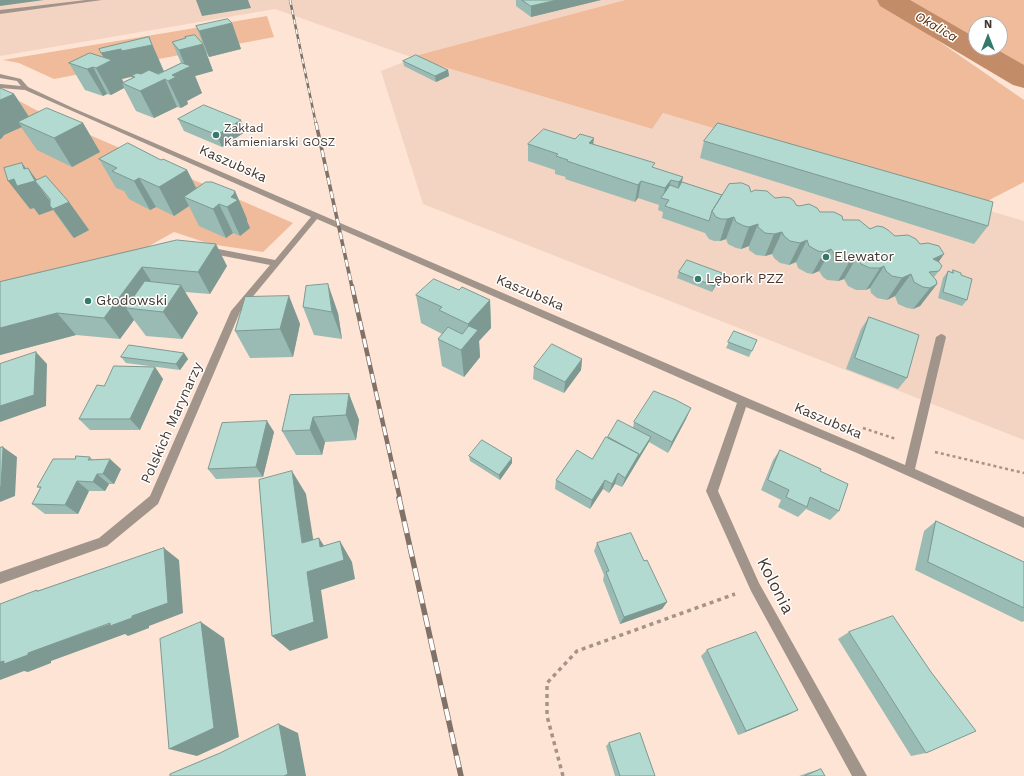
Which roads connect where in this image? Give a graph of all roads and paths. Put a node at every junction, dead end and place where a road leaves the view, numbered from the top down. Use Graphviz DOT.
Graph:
graph roads {
  1 [pos="99,0"];
  2 [pos="0,12"];
  3 [pos="0,76"];
  4 [pos="0,86"];
  5 [pos="26,88"];
  6 [pos="316,216"];
  7 [pos="197,250"];
  8 [pos="277,263"];
  9 [pos="941,337"];
  10 [pos="743,401"];
  11 [pos="909,472"];
  12 [pos="1024,523"];
  13 [pos="0,578"];
  14 [pos="755,587"];
  15 [pos="563,776"];
  16 [pos="860,776"];
  1 -- 2 [label="street"];
  3 -- 5 [label="street, Kaszubska"];
  4 -- 5 [label="street, Kaszubska"];
  5 -- 6 [label="street, Kaszubska"];
  6 -- 8 [label="street, Polskich Marynarzy"];
  6 -- 10 [label="street, Kaszubska"];
  7 -- 8 [label="street"];
  8 -- 13 [label="street, Polskich Marynarzy"];
  9 -- 11 [label="street"];
  10 -- 11 [label="street, Kaszubska"];
  10 -- 14 [label="street, Kolonia"];
  11 -- 12 [label="street, Kaszubska"];
  14 -- 15 [label="path"];
  14 -- 16 [label="street, Kolonia"];
}
